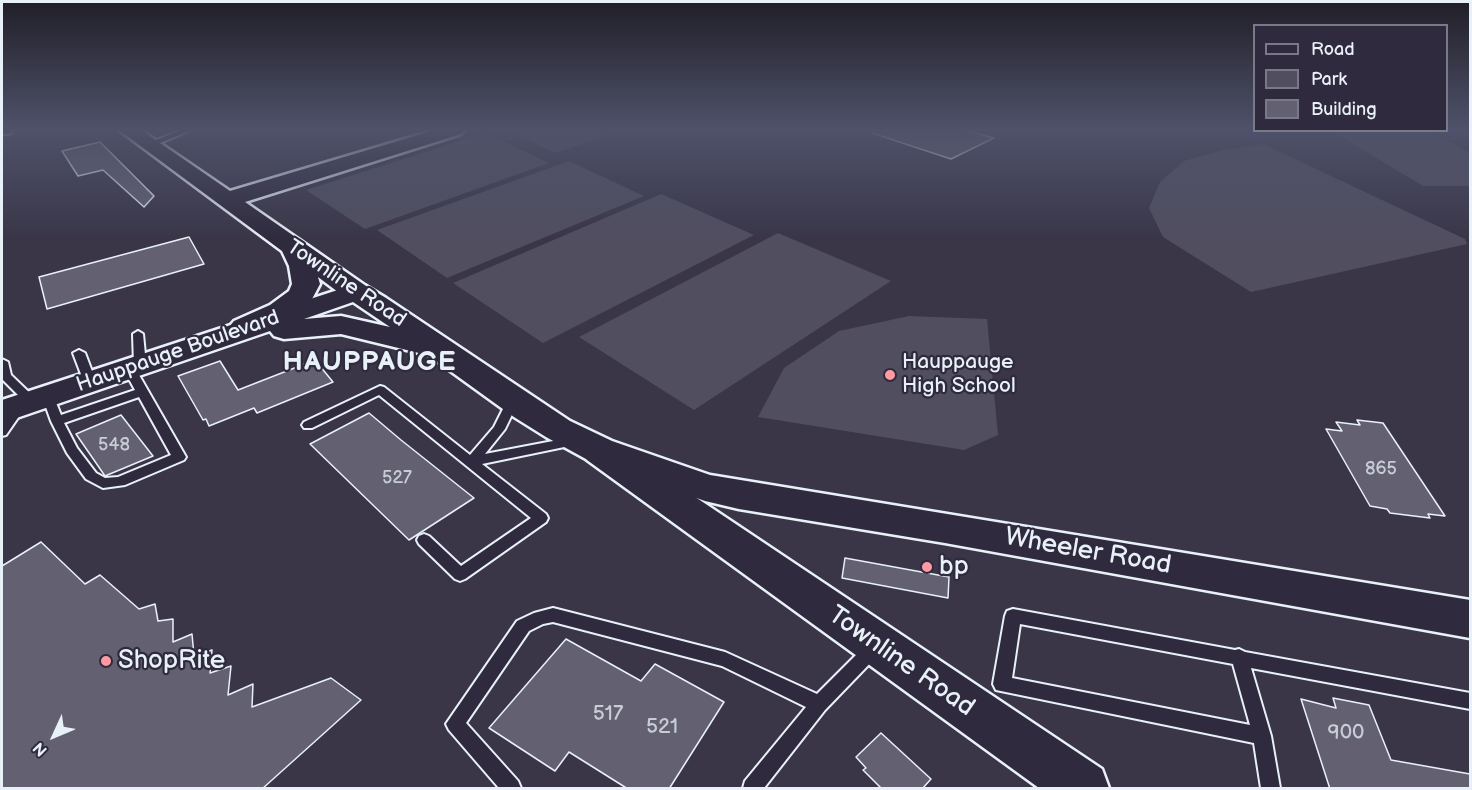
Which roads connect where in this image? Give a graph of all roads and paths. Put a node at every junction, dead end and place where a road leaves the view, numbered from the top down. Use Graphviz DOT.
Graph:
graph roads {
  1 [pos="182,167"];
  2 [pos="334,167"];
  3 [pos="317,172"];
  4 [pos="192,174"];
  5 [pos="229,200"];
  6 [pos="269,230"];
  7 [pos="294,249"];
  8 [pos="356,292"];
  9 [pos="193,347"];
  10 [pos="441,349"];
  11 [pos="2,362"];
  12 [pos="137,365"];
  13 [pos="513,400"];
  14 [pos="32,407"];
  15 [pos="308,425"];
  16 [pos="2,432"];
  17 [pos="589,445"];
  18 [pos="472,461"];
  19 [pos="721,505"];
  20 [pos="424,540"];
  21 [pos="1470,618"];
  22 [pos="877,645"];
  23 [pos="1239,656"];
  24 [pos="1470,701"];
  25 [pos="819,704"];
  26 [pos="1262,736"];
  27 [pos="512,789"];
  28 [pos="752,789"];
  29 [pos="1083,789"];
  30 [pos="1270,789"];
  1 -- 4 [label="main road, Townline Road"];
  2 -- 3 [label="main road"];
  3 -- 4 [label="main road"];
  3 -- 5 [label="main road"];
  3 -- 6 [label="main road"];
  4 -- 5 [label="main road, Townline Road"];
  5 -- 6 [label="main road, Townline Road"];
  6 -- 7 [label="main road, Townline Road"];
  7 -- 8 [label="main road, Townline Road"];
  7 -- 9 [label="main road"];
  8 -- 9 [label="main road, Hauppauge Boulevard"];
  8 -- 10 [label="main road, Townline Road"];
  9 -- 10 [label="main road"];
  9 -- 12 [label="main road, Hauppauge Boulevard"];
  10 -- 13 [label="main road, Townline Road"];
  11 -- 14 [label="lane"];
  12 -- 14 [label="lane"];
  12 -- 14 [label="main road, Hauppauge Boulevard"];
  12 -- 14 [label="lane"];
  13 -- 17 [label="main road, Townline Road"];
  13 -- 18 [label="lane"];
  14 -- 16 [label="lane"];
  15 -- 18 [label="lane"];
  17 -- 18 [label="lane"];
  17 -- 19 [label="main road, Townline Road"];
  17 -- 19 [label="main road, Townline Road"];
  18 -- 20 [label="lane"];
  19 -- 21 [label="main road, Wheeler Road"];
  19 -- 22 [label="main road, Townline Road"];
  22 -- 25 [label="lane"];
  22 -- 29 [label="main road, Townline Road"];
  23 -- 24 [label="lane"];
  23 -- 26 [label="lane"];
  23 -- 26 [label="lane"];
  25 -- 27 [label="lane"];
  25 -- 28 [label="lane"];
  26 -- 30 [label="lane"];
}
